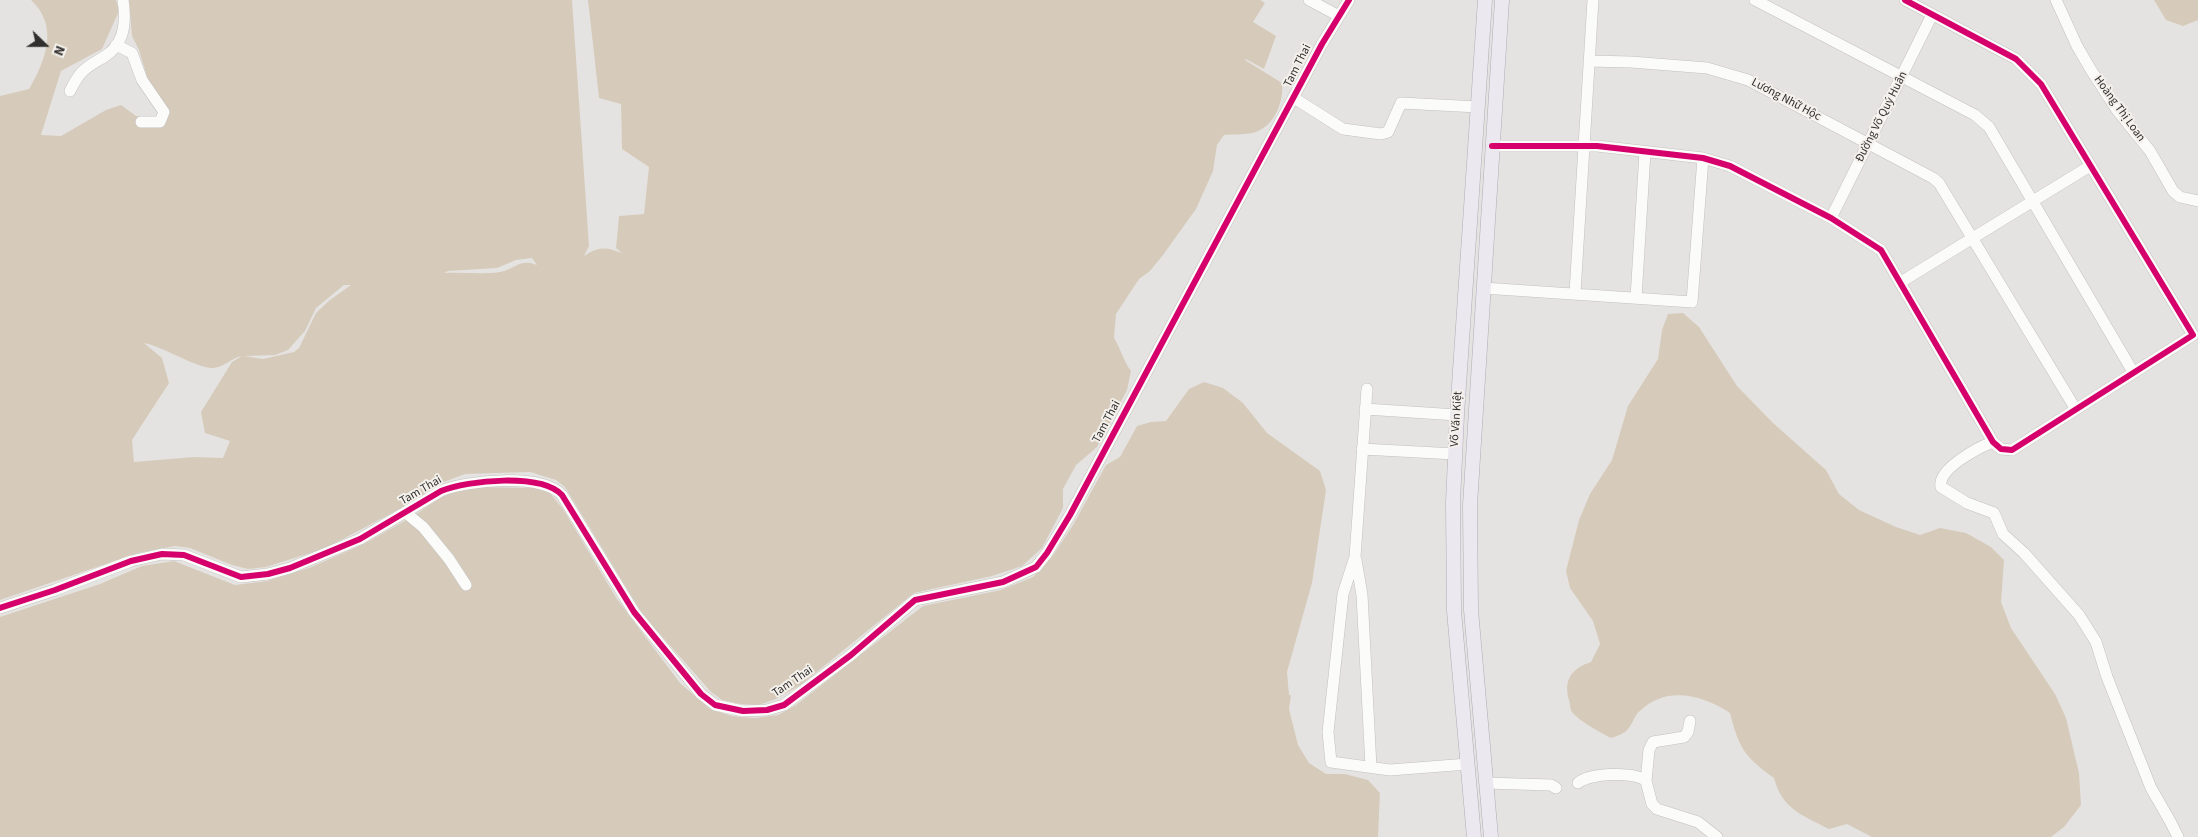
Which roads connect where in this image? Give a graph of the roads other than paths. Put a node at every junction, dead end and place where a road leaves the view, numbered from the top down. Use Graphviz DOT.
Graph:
graph roads {
  1 [pos="123,0"];
  2 [pos="1309,0"];
  3 [pos="1349,0"];
  4 [pos="1485,0"];
  5 [pos="1502,0"];
  6 [pos="1593,0"];
  7 [pos="1755,0"];
  8 [pos="1905,0"];
  9 [pos="2056,0"];
  10 [pos="1932,15"];
  11 [pos="1339,16"];
  12 [pos="116,45"];
  13 [pos="1588,61"];
  14 [pos="1902,76"];
  15 [pos="70,91"];
  16 [pos="1294,98"];
  17 [pos="1478,107"];
  18 [pos="141,122"];
  19 [pos="1868,144"];
  20 [pos="1492,146"];
  21 [pos="1584,146"];
  22 [pos="1645,152"];
  23 [pos="1703,158"];
  24 [pos="2090,166"];
  25 [pos="2033,201"];
  26 [pos="2198,201"];
  27 [pos="1831,218"];
  28 [pos="1972,238"];
  29 [pos="1901,282"];
  30 [pos="1483,288"];
  31 [pos="1575,293"];
  32 [pos="1636,298"];
  33 [pos="2133,372"];
  34 [pos="1366,390"];
  35 [pos="2075,408"];
  36 [pos="1365,409"];
  37 [pos="1457,415"];
  38 [pos="1993,442"];
  39 [pos="1362,449"];
  40 [pos="1455,454"];
  41 [pos="406,513"];
  42 [pos="1355,557"];
  43 [pos="466,585"];
  44 [pos="0,608"];
  45 [pos="1472,610"];
  46 [pos="1454,611"];
  47 [pos="1690,721"];
  48 [pos="1468,764"];
  49 [pos="1371,767"];
  50 [pos="1646,781"];
  51 [pos="1486,783"];
  52 [pos="1578,783"];
  53 [pos="1556,788"];
  54 [pos="1490,831"];
  55 [pos="1474,832"];
  56 [pos="1717,837"];
  57 [pos="2178,837"];
  1 -- 12 [label="street"];
  2 -- 11 [label="street"];
  3 -- 11 [label="street, Tam Thai"];
  4 -- 17 [label="main road, Võ Văn Kiệt"];
  5 -- 20 [label="main road, Võ Văn Kiệt"];
  6 -- 13 [label="street"];
  7 -- 14 [label="street"];
  8 -- 10 [label="street"];
  9 -- 26 [label="street, Hoàng Thị Loan"];
  10 -- 14 [label="street, Đường Võ Quý Huân"];
  10 -- 24 [label="street"];
  11 -- 16 [label="street, Tam Thai"];
  12 -- 15 [label="street"];
  12 -- 18 [label="street"];
  13 -- 19 [label="street, Lương Nhữ Hộc"];
  13 -- 21 [label="street"];
  14 -- 19 [label="street, Đường Võ Quý Huân"];
  14 -- 25 [label="street"];
  16 -- 17 [label="street"];
  16 -- 41 [label="street, Tam Thai"];
  17 -- 37 [label="main road, Võ Văn Kiệt"];
  19 -- 27 [label="street, Đường Võ Quý Huân"];
  19 -- 28 [label="street, Lương Nhữ Hộc"];
  20 -- 21 [label="street"];
  20 -- 30 [label="main road, Võ Văn Kiệt"];
  21 -- 22 [label="street"];
  21 -- 31 [label="street"];
  22 -- 23 [label="street"];
  22 -- 32 [label="street"];
  23 -- 27 [label="street"];
  23 -- 32 [label="street"];
  24 -- 25 [label="street"];
  24 -- 33 [label="street"];
  25 -- 28 [label="street"];
  25 -- 33 [label="street"];
  27 -- 29 [label="street"];
  28 -- 29 [label="street"];
  28 -- 35 [label="street, Lương Nhữ Hộc"];
  29 -- 38 [label="street"];
  30 -- 31 [label="street"];
  30 -- 45 [label="main road, Võ Văn Kiệt"];
  31 -- 32 [label="street"];
  33 -- 35 [label="street"];
  34 -- 36 [label="street"];
  35 -- 38 [label="street"];
  36 -- 37 [label="street"];
  36 -- 39 [label="street"];
  37 -- 40 [label="main road, Võ Văn Kiệt"];
  38 -- 57 [label="street"];
  39 -- 40 [label="street"];
  39 -- 42 [label="street"];
  40 -- 46 [label="main road, Võ Văn Kiệt"];
  41 -- 43 [label="street"];
  41 -- 44 [label="street, Tam Thai"];
  42 -- 49 [label="street"];
  42 -- 49 [label="street"];
  45 -- 46 [label="main road"];
  45 -- 51 [label="main road, Võ Văn Kiệt"];
  46 -- 48 [label="main road, Võ Văn Kiệt"];
  47 -- 50 [label="street"];
  48 -- 49 [label="street"];
  48 -- 55 [label="main road, Võ Văn Kiệt"];
  50 -- 52 [label="street"];
  50 -- 56 [label="street"];
  51 -- 53 [label="street"];
  51 -- 54 [label="main road, Võ Văn Kiệt"];
  54 -- 55 [label="main road"];
}
